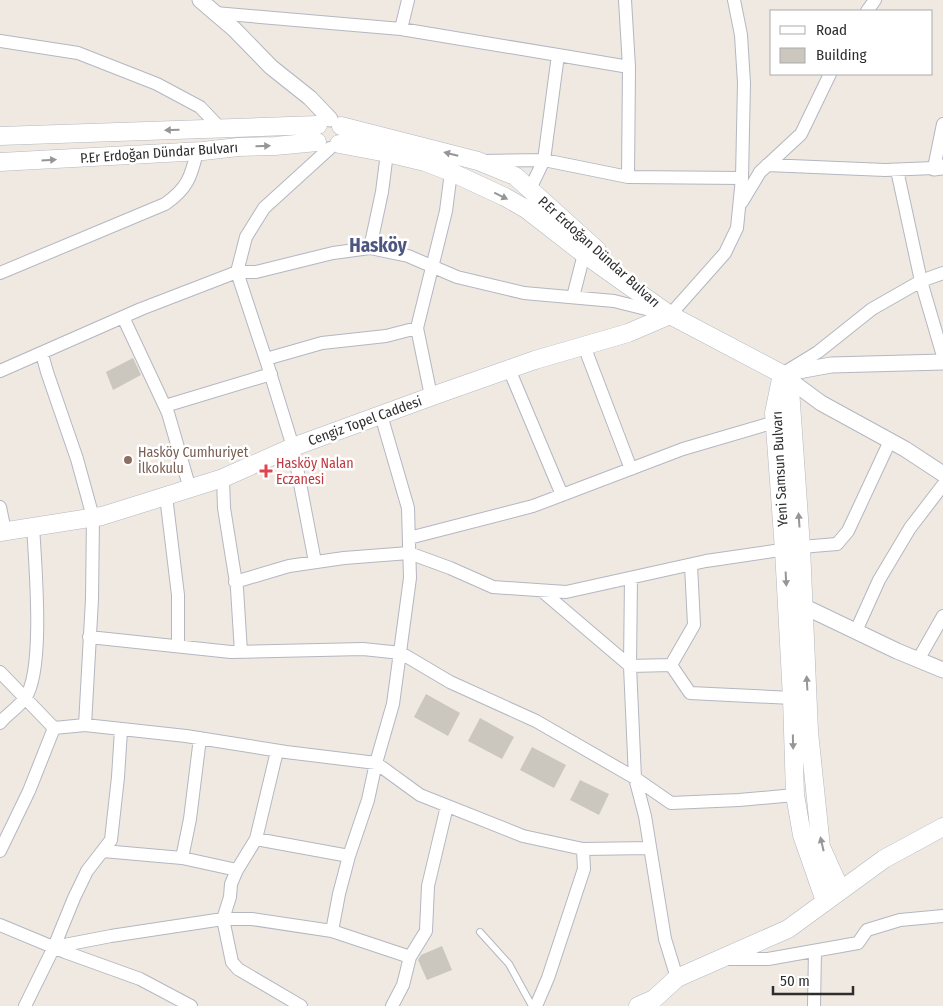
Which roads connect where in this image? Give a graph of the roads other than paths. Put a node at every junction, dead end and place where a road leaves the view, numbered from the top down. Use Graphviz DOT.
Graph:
graph roads {
  1 [pos="200,0"];
  2 [pos="408,0"];
  3 [pos="625,0"];
  4 [pos="734,0"];
  5 [pos="876,0"];
  6 [pos="868,10"];
  7 [pos="215,13"];
  8 [pos="401,29"];
  9 [pos="0,41"];
  10 [pos="558,55"];
  11 [pos="630,67"];
  12 [pos="830,75"];
  13 [pos="943,124"];
  14 [pos="221,129"];
  15 [pos="328,132"];
  16 [pos="0,136"];
  17 [pos="197,152"];
  18 [pos="387,153"];
  19 [pos="544,160"];
  20 [pos="478,161"];
  21 [pos="0,162"];
  22 [pos="767,165"];
  23 [pos="938,168"];
  24 [pos="897,170"];
  25 [pos="451,172"];
  26 [pos="628,177"];
  27 [pos="742,178"];
  28 [pos="530,190"];
  29 [pos="739,206"];
  30 [pos="370,248"];
  31 [pos="584,254"];
  32 [pos="432,266"];
  33 [pos="237,272"];
  34 [pos="0,273"];
  35 [pos="943,273"];
  36 [pos="921,281"];
  37 [pos="572,297"];
  38 [pos="670,315"];
  39 [pos="124,317"];
  40 [pos="417,328"];
  41 [pos="584,346"];
  42 [pos="42,354"];
  43 [pos="943,356"];
  44 [pos="266,359"];
  45 [pos="943,362"];
  46 [pos="509,369"];
  47 [pos="0,372"];
  48 [pos="271,374"];
  49 [pos="782,374"];
  50 [pos="431,396"];
  51 [pos="165,406"];
  52 [pos="381,415"];
  53 [pos="775,422"];
  54 [pos="890,441"];
  55 [pos="293,448"];
  56 [pos="631,469"];
  57 [pos="943,474"];
  58 [pos="223,478"];
  59 [pos="943,485"];
  60 [pos="190,488"];
  61 [pos="562,495"];
  62 [pos="166,496"];
  63 [pos="0,507"];
  64 [pos="93,517"];
  65 [pos="33,526"];
  66 [pos="2,531"];
  67 [pos="408,538"];
  68 [pos="793,548"];
  69 [pos="409,553"];
  70 [pos="315,562"];
  71 [pos="691,565"];
  72 [pos="631,578"];
  73 [pos="236,582"];
  74 [pos="542,591"];
  75 [pos="803,606"];
  76 [pos="943,616"];
  77 [pos="856,631"];
  78 [pos="90,637"];
  79 [pos="178,646"];
  80 [pos="241,652"];
  81 [pos="401,653"];
  82 [pos="918,660"];
  83 [pos="671,665"];
  84 [pos="630,666"];
  85 [pos="943,670"];
  86 [pos="0,672"];
  87 [pos="25,698"];
  88 [pos="792,698"];
  89 [pos="0,723"];
  90 [pos="85,725"];
  91 [pos="54,728"];
  92 [pos="121,730"];
  93 [pos="200,738"];
  94 [pos="277,751"];
  95 [pos="376,762"];
  96 [pos="635,778"];
  97 [pos="795,795"];
  98 [pos="447,806"];
  99 [pos="943,827"];
  100 [pos="256,839"];
  101 [pos="650,848"];
  102 [pos="583,849"];
  103 [pos="0,850"];
  104 [pos="103,851"];
  105 [pos="349,856"];
  106 [pos="182,858"];
  107 [pos="237,870"];
  108 [pos="840,889"];
  109 [pos="825,901"];
  110 [pos="943,916"];
  111 [pos="223,919"];
  112 [pos="0,925"];
  113 [pos="332,931"];
  114 [pos="480,932"];
  115 [pos="54,948"];
  116 [pos="815,951"];
  117 [pos="410,957"];
  118 [pos="724,959"];
  119 [pos="677,978"];
  120 [pos="26,1006"];
  121 [pos="191,1006"];
  122 [pos="301,1006"];
  123 [pos="392,1006"];
  124 [pos="532,1006"];
  125 [pos="536,1006"];
  126 [pos="638,1006"];
  127 [pos="814,1006"];
  1 -- 7 [label="street"];
  2 -- 8 [label="street"];
  3 -- 11 [label="street"];
  4 -- 27 [label="street"];
  5 -- 6 [label="street"];
  7 -- 8 [label="street"];
  7 -- 15 [label="street"];
  8 -- 10 [label="street"];
  9 -- 14 [label="street"];
  10 -- 11 [label="street"];
  10 -- 19 [label="street"];
  11 -- 26 [label="street"];
  12 -- 22 [label="street"];
  13 -- 23 [label="street"];
  14 -- 15 [label="main road, P.Er Erdoğan Dündar Bulvarı"];
  14 -- 16 [label="main road, P.Er Erdoğan Dündar Bulvarı, one-way"];
  17 -- 15 [label="main road, P.Er Erdoğan Dündar Bulvarı, one-way"];
  15 -- 18 [label="main road, P.Er Erdoğan Dündar Bulvarı"];
  20 -- 15 [label="main road, P.Er Erdoğan Dündar Bulvarı, one-way"];
  15 -- 33 [label="street"];
  21 -- 17 [label="main road, P.Er Erdoğan Dündar Bulvarı, one-way"];
  17 -- 34 [label="street"];
  18 -- 25 [label="main road, P.Er Erdoğan Dündar Bulvarı"];
  18 -- 30 [label="street"];
  19 -- 20 [label="street"];
  19 -- 26 [label="street"];
  19 -- 28 [label="street"];
  20 -- 28 [label="main road, P.Er Erdoğan Dündar Bulvarı"];
  22 -- 24 [label="street"];
  22 -- 29 [label="street"];
  23 -- 24 [label="street"];
  24 -- 36 [label="street"];
  25 -- 31 [label="main road, P.Er Erdoğan Dündar Bulvarı, one-way"];
  25 -- 32 [label="street"];
  26 -- 27 [label="street"];
  27 -- 29 [label="street"];
  28 -- 38 [label="main road, P.Er Erdoğan Dündar Bulvarı"];
  29 -- 38 [label="street"];
  30 -- 32 [label="street"];
  30 -- 33 [label="street"];
  31 -- 37 [label="street"];
  31 -- 38 [label="main road, P.Er Erdoğan Dündar Bulvarı"];
  32 -- 37 [label="street"];
  32 -- 40 [label="street"];
  33 -- 39 [label="street"];
  33 -- 44 [label="street"];
  35 -- 36 [label="street"];
  36 -- 43 [label="street"];
  36 -- 49 [label="street"];
  37 -- 38 [label="street"];
  38 -- 41 [label="main road, Cengiz Topel Caddesi"];
  38 -- 49 [label="main road"];
  39 -- 42 [label="street"];
  39 -- 51 [label="street"];
  40 -- 44 [label="street"];
  40 -- 50 [label="street"];
  41 -- 46 [label="main road, Cengiz Topel Caddesi"];
  41 -- 56 [label="street"];
  42 -- 47 [label="street"];
  42 -- 64 [label="street"];
  44 -- 48 [label="street"];
  45 -- 49 [label="street"];
  46 -- 50 [label="main road, Cengiz Topel Caddesi"];
  46 -- 61 [label="street"];
  48 -- 51 [label="street"];
  48 -- 55 [label="street"];
  49 -- 53 [label="main road, Yeni Samsun Bulvarı"];
  49 -- 54 [label="street"];
  68 -- 49 [label="main road, Yeni Samsun Bulvarı, one-way"];
  50 -- 52 [label="main road, Cengiz Topel Caddesi"];
  51 -- 60 [label="street"];
  52 -- 55 [label="main road, Cengiz Topel Caddesi"];
  52 -- 67 [label="street"];
  53 -- 56 [label="street"];
  53 -- 68 [label="main road, Yeni Samsun Bulvarı"];
  54 -- 57 [label="street"];
  54 -- 68 [label="street"];
  55 -- 58 [label="main road, Cengiz Topel Caddesi"];
  55 -- 70 [label="street"];
  56 -- 61 [label="street"];
  58 -- 60 [label="main road, Cengiz Topel Caddesi"];
  58 -- 73 [label="street"];
  59 -- 77 [label="street"];
  60 -- 62 [label="main road, Cengiz Topel Caddesi"];
  61 -- 67 [label="street"];
  62 -- 64 [label="main road, Cengiz Topel Caddesi"];
  62 -- 79 [label="street"];
  63 -- 66 [label="street"];
  64 -- 65 [label="main road, Cengiz Topel Caddesi"];
  64 -- 78 [label="street"];
  65 -- 66 [label="main road, Cengiz Topel Caddesi"];
  65 -- 87 [label="street"];
  67 -- 69 [label="street"];
  68 -- 71 [label="street"];
  68 -- 75 [label="main road, Yeni Samsun Bulvarı"];
  68 -- 88 [label="main road, Yeni Samsun Bulvarı, one-way"];
  69 -- 70 [label="street"];
  69 -- 74 [label="street"];
  69 -- 81 [label="street"];
  70 -- 73 [label="street"];
  71 -- 72 [label="street"];
  71 -- 83 [label="street"];
  72 -- 74 [label="street"];
  72 -- 84 [label="street"];
  73 -- 80 [label="street"];
  74 -- 84 [label="street"];
  75 -- 77 [label="street"];
  108 -- 75 [label="main road, Yeni Samsun Bulvarı, one-way"];
  76 -- 82 [label="street"];
  77 -- 82 [label="street"];
  78 -- 79 [label="street"];
  78 -- 90 [label="street"];
  79 -- 80 [label="street"];
  80 -- 81 [label="street"];
  81 -- 95 [label="street"];
  81 -- 96 [label="street"];
  82 -- 85 [label="street"];
  83 -- 84 [label="street"];
  83 -- 88 [label="street"];
  84 -- 96 [label="street"];
  86 -- 87 [label="street"];
  87 -- 89 [label="street"];
  87 -- 91 [label="street"];
  88 -- 97 [label="main road, Yeni Samsun Bulvarı, one-way"];
  90 -- 91 [label="street"];
  90 -- 92 [label="street"];
  91 -- 103 [label="street"];
  92 -- 93 [label="street"];
  92 -- 104 [label="street"];
  93 -- 94 [label="street"];
  93 -- 106 [label="street"];
  94 -- 95 [label="street"];
  94 -- 100 [label="street"];
  95 -- 98 [label="street"];
  95 -- 105 [label="street"];
  96 -- 97 [label="street"];
  96 -- 101 [label="street"];
  97 -- 109 [label="main road, Yeni Samsun Bulvarı"];
  98 -- 102 [label="street"];
  98 -- 117 [label="street"];
  99 -- 108 [label="main road"];
  100 -- 105 [label="street"];
  100 -- 107 [label="street"];
  101 -- 102 [label="street"];
  101 -- 119 [label="street"];
  102 -- 125 [label="street"];
  104 -- 106 [label="street"];
  104 -- 115 [label="street"];
  105 -- 113 [label="street"];
  106 -- 107 [label="street"];
  107 -- 111 [label="street"];
  108 -- 109 [label="main road"];
  109 -- 118 [label="main road"];
  110 -- 116 [label="street"];
  111 -- 113 [label="street"];
  111 -- 115 [label="street"];
  111 -- 122 [label="street"];
  112 -- 115 [label="street"];
  113 -- 117 [label="street"];
  114 -- 124 [label="lane"];
  115 -- 120 [label="street"];
  115 -- 121 [label="street"];
  116 -- 118 [label="street"];
  116 -- 127 [label="street"];
  117 -- 123 [label="street"];
  118 -- 119 [label="main road"];
  119 -- 126 [label="main road"];
}
